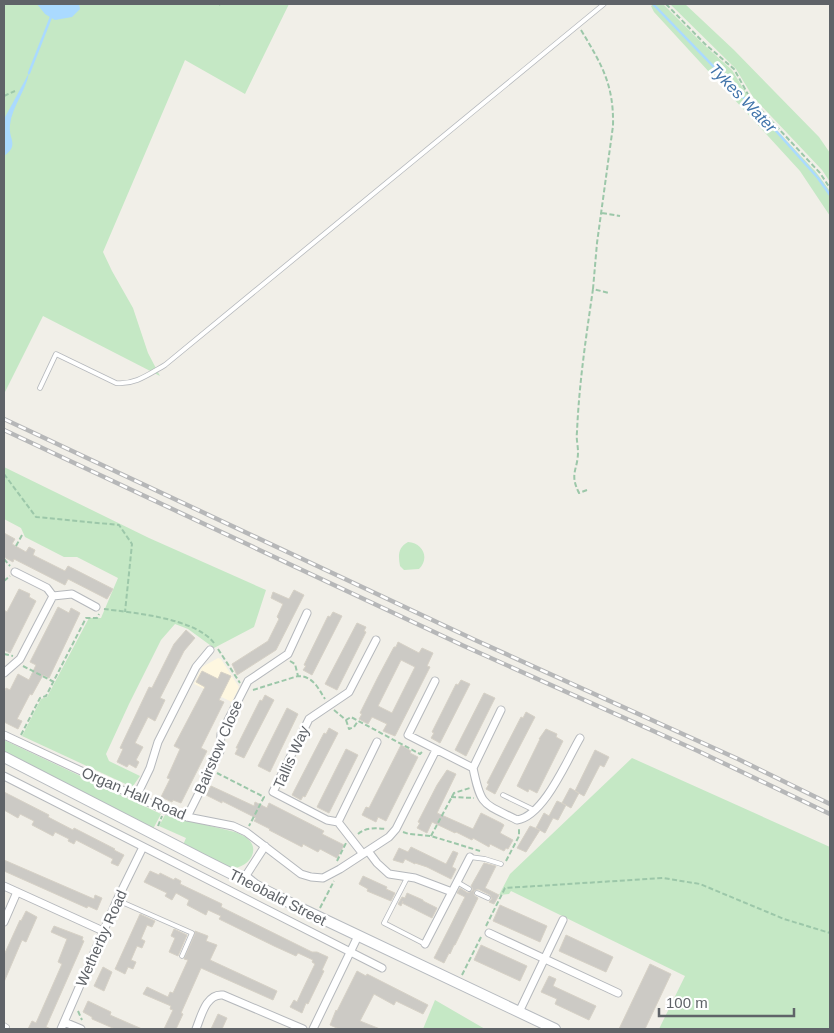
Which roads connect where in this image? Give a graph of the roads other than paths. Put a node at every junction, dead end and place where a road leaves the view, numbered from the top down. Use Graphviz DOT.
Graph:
graph roads {
  1 [pos="604,4"];
  2 [pos="40,388"];
  3 [pos="16,572"];
  4 [pos="53,596"];
  5 [pos="100,608"];
  6 [pos="307,613"];
  7 [pos="376,640"];
  8 [pos="210,650"];
  9 [pos="4,673"];
  10 [pos="435,681"];
  11 [pos="501,710"];
  12 [pos="4,735"];
  13 [pos="580,738"];
  14 [pos="377,742"];
  15 [pos="436,750"];
  16 [pos="4,757"];
  17 [pos="473,768"];
  18 [pos="4,776"];
  19 [pos="503,795"];
  20 [pos="136,797"];
  21 [pos="534,810"];
  22 [pos="187,817"];
  23 [pos="338,822"];
  24 [pos="265,846"];
  25 [pos="143,847"];
  26 [pos="366,852"];
  27 [pos="470,857"];
  28 [pos="501,864"];
  29 [pos="246,877"];
  30 [pos="408,877"];
  31 [pos="457,882"];
  32 [pos="4,886"];
  33 [pos="469,889"];
  34 [pos="17,892"];
  35 [pos="452,892"];
  36 [pos="477,893"];
  37 [pos="488,898"];
  38 [pos="117,900"];
  39 [pos="563,920"];
  40 [pos="4,922"];
  41 [pos="103,931"];
  42 [pos="489,934"];
  43 [pos="358,936"];
  44 [pos="425,944"];
  45 [pos="350,952"];
  46 [pos="182,956"];
  47 [pos="544,959"];
  48 [pos="382,968"];
  49 [pos="618,993"];
  50 [pos="520,1012"];
  51 [pos="62,1026"];
  52 [pos="82,1027"];
  53 [pos="196,1029"];
  54 [pos="303,1029"];
  55 [pos="313,1029"];
  56 [pos="555,1029"];
  1 -- 2 [label="lane"];
  3 -- 4 [label="street"];
  4 -- 5 [label="street"];
  4 -- 9 [label="street"];
  6 -- 22 [label="street, Bairstow Close"];
  7 -- 23 [label="street, Tallis Way"];
  8 -- 20 [label="street"];
  10 -- 15 [label="street"];
  11 -- 17 [label="street"];
  12 -- 20 [label="street, Organ Hall Road"];
  13 -- 21 [label="street"];
  14 -- 23 [label="street"];
  15 -- 17 [label="street"];
  15 -- 26 [label="street, Organ Hall Road"];
  16 -- 29 [label="street, Theobald Street"];
  17 -- 21 [label="street"];
  18 -- 25 [label="street, Theobald Street"];
  19 -- 21 [label="lane"];
  20 -- 22 [label="street, Organ Hall Road"];
  22 -- 24 [label="street, Organ Hall Road"];
  23 -- 26 [label="street"];
  24 -- 26 [label="street, Organ Hall Road"];
  24 -- 29 [label="street"];
  25 -- 38 [label="street, Wetherby Road"];
  25 -- 45 [label="street, Theobald Street"];
  26 -- 30 [label="street"];
  27 -- 28 [label="lane"];
  27 -- 31 [label="street"];
  29 -- 43 [label="street, Theobald Street"];
  30 -- 35 [label="street"];
  30 -- 44 [label="lane"];
  31 -- 33 [label="lane"];
  31 -- 35 [label="street"];
  32 -- 34 [label="street"];
  34 -- 40 [label="street"];
  34 -- 41 [label="street"];
  35 -- 44 [label="street"];
  36 -- 37 [label="lane"];
  38 -- 41 [label="street, Wetherby Road"];
  38 -- 46 [label="lane"];
  39 -- 47 [label="street"];
  41 -- 51 [label="street, Wetherby Road"];
  42 -- 47 [label="street"];
  43 -- 45 [label="street"];
  43 -- 50 [label="street, Theobald Street"];
  45 -- 48 [label="street, Theobald Street"];
  45 -- 55 [label="street"];
  47 -- 49 [label="street"];
  47 -- 50 [label="street"];
  50 -- 56 [label="street, Theobald Street"];
  51 -- 52 [label="street"];
  53 -- 54 [label="street"];
}
